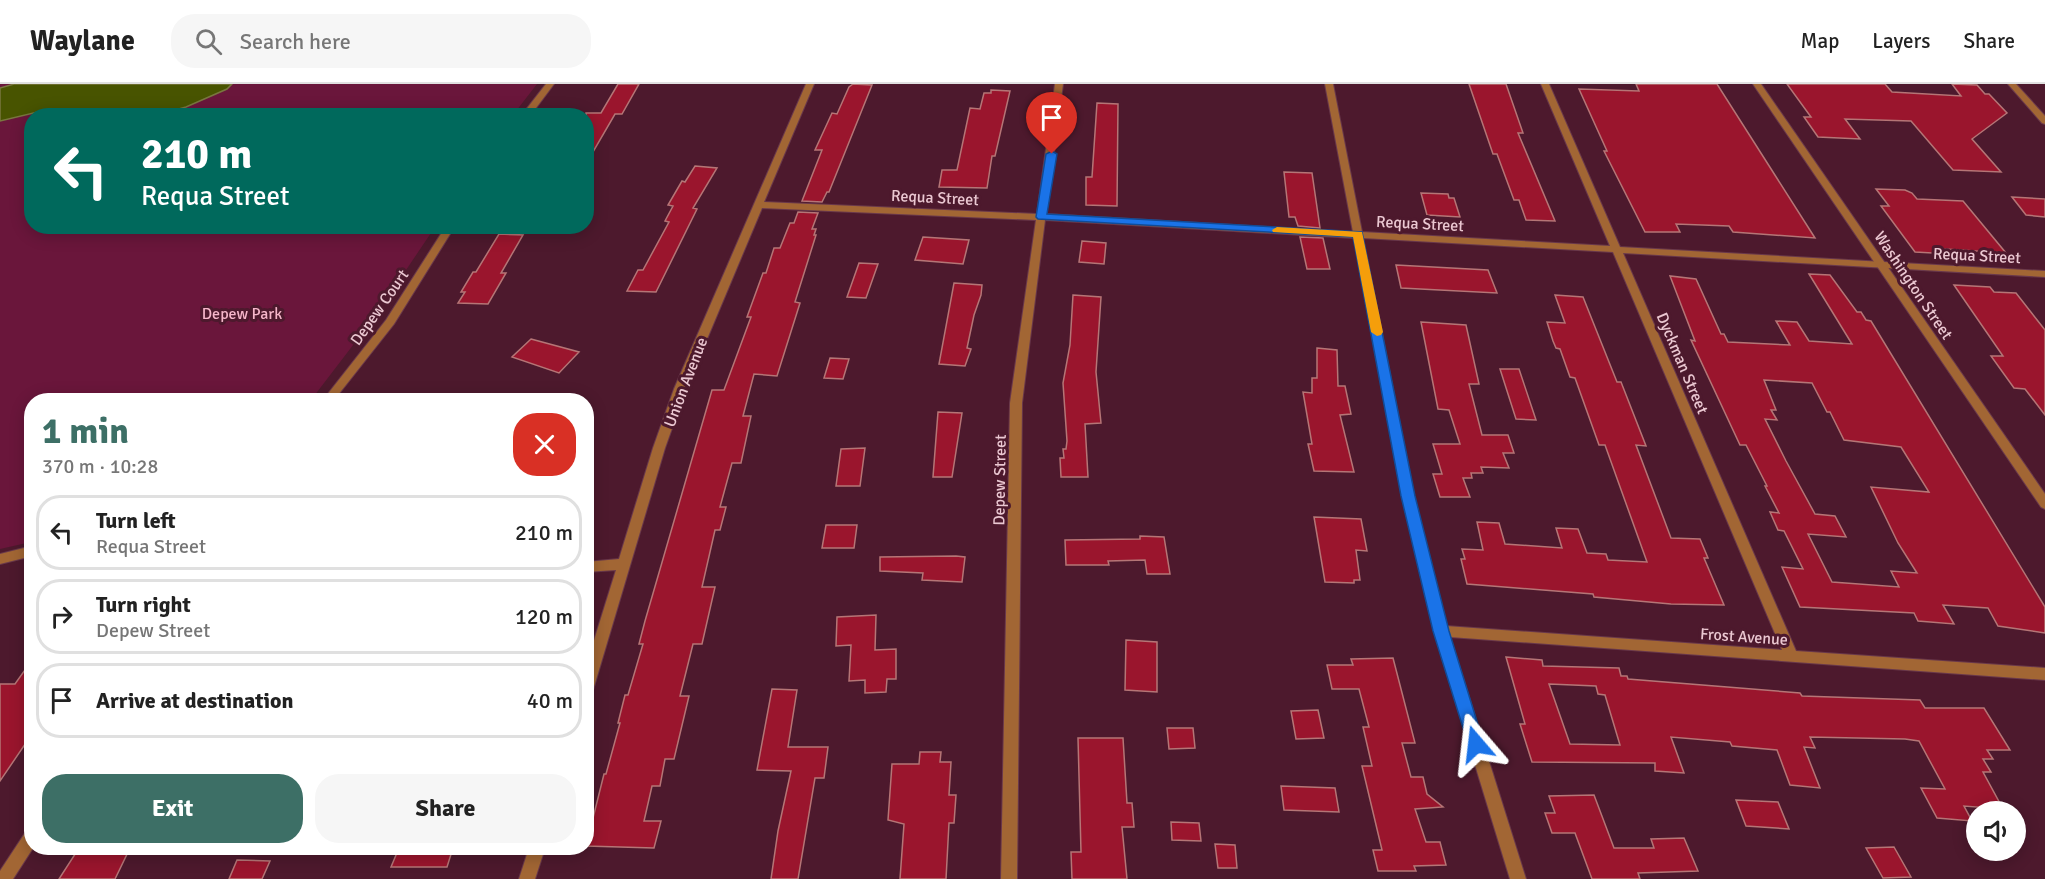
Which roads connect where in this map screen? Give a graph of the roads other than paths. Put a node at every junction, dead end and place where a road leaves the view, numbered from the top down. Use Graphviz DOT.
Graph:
graph roads {
  1 [pos="550,84"];
  2 [pos="810,84"];
  3 [pos="1059,84"];
  4 [pos="1329,84"];
  5 [pos="1545,84"];
  6 [pos="1757,84"];
  7 [pos="2012,84"];
  8 [pos="531,108"];
  9 [pos="2045,122"];
  10 [pos="758,205"];
  11 [pos="1042,217"];
  12 [pos="446,234"];
  13 [pos="1358,234"];
  14 [pos="1616,250"];
  15 [pos="1883,266"];
  16 [pos="2045,274"];
  17 [pos="334,393"];
  18 [pos="2045,504"];
  19 [pos="24,553"];
  20 [pos="0,559"];
  21 [pos="625,564"];
  22 [pos="594,566"];
  23 [pos="1441,631"];
  24 [pos="1792,656"];
  25 [pos="594,664"];
  26 [pos="2045,674"];
  27 [pos="24,848"];
  28 [pos="535,855"];
  29 [pos="4,879"];
  30 [pos="527,879"];
  31 [pos="1009,879"];
  32 [pos="1518,879"];
  1 -- 8 [label="street"];
  2 -- 10 [label="street, Union Avenue"];
  3 -- 11 [label="street, Depew Street"];
  4 -- 13 [label="street"];
  5 -- 14 [label="street, Dyckman Street"];
  6 -- 15 [label="street, Washington Street"];
  7 -- 9 [label="street"];
  10 -- 11 [label="street, Requa Street"];
  10 -- 21 [label="street, Union Avenue"];
  11 -- 13 [label="street, Requa Street"];
  11 -- 31 [label="street, Depew Street"];
  12 -- 17 [label="street, Depew Court"];
  13 -- 14 [label="street, Requa Street"];
  13 -- 23 [label="street"];
  14 -- 15 [label="street, Requa Street"];
  14 -- 24 [label="street, Dyckman Street"];
  15 -- 16 [label="street, Requa Street"];
  15 -- 18 [label="street, Washington Street"];
  19 -- 20 [label="street"];
  21 -- 22 [label="street"];
  21 -- 25 [label="street, Union Avenue"];
  23 -- 24 [label="street, Frost Avenue"];
  23 -- 32 [label="street"];
  24 -- 26 [label="street, Frost Avenue"];
  27 -- 29 [label="street"];
  28 -- 30 [label="street"];
}
